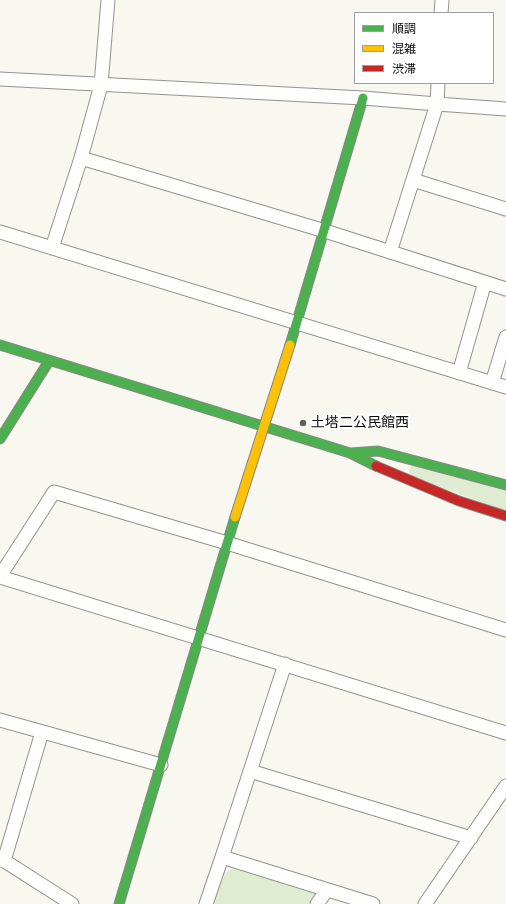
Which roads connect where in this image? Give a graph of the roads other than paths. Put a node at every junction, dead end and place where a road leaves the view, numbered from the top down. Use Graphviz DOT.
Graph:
graph roads {
  1 [pos="108,0"];
  2 [pos="442,0"];
  3 [pos="441,12"];
  4 [pos="0,80"];
  5 [pos="438,84"];
  6 [pos="101,85"];
  7 [pos="363,98"];
  8 [pos="437,104"];
  9 [pos="506,109"];
  10 [pos="81,158"];
  11 [pos="413,180"];
  12 [pos="506,209"];
  13 [pos="325,231"];
  14 [pos="0,232"];
  15 [pos="52,248"];
  16 [pos="390,252"];
  17 [pos="485,282"];
  18 [pos="506,288"];
  19 [pos="297,323"];
  20 [pos="506,337"];
  21 [pos="0,345"];
  22 [pos="49,361"];
  23 [pos="459,373"];
  24 [pos="492,383"];
  25 [pos="506,387"];
  26 [pos="264,427"];
  27 [pos="0,438"];
  28 [pos="350,453"];
  29 [pos="506,485"];
  30 [pos="506,516"];
  31 [pos="227,543"];
  32 [pos="0,576"];
  33 [pos="506,630"];
  34 [pos="200,638"];
  35 [pos="284,664"];
  36 [pos="0,720"];
  37 [pos="42,732"];
  38 [pos="506,733"];
  39 [pos="161,765"];
  40 [pos="250,772"];
  41 [pos="506,786"];
  42 [pos="471,838"];
  43 [pos="222,857"];
  44 [pos="2,859"];
  45 [pos="327,890"];
  46 [pos="72,904"];
  47 [pos="119,904"];
  48 [pos="206,904"];
  49 [pos="317,904"];
  50 [pos="373,904"];
  51 [pos="426,904"];
  1 -- 6 [label="street"];
  2 -- 3 [label="street"];
  4 -- 6 [label="street"];
  5 -- 8 [label="street"];
  6 -- 7 [label="street"];
  6 -- 10 [label="street"];
  7 -- 8 [label="street"];
  7 -- 13 [label="street"];
  8 -- 9 [label="street"];
  8 -- 11 [label="street"];
  10 -- 13 [label="street"];
  10 -- 15 [label="street"];
  11 -- 12 [label="street"];
  11 -- 16 [label="street"];
  13 -- 16 [label="street"];
  13 -- 19 [label="street"];
  14 -- 15 [label="street"];
  15 -- 19 [label="street"];
  16 -- 17 [label="street"];
  17 -- 18 [label="street"];
  17 -- 23 [label="street"];
  19 -- 23 [label="street"];
  19 -- 26 [label="street"];
  20 -- 24 [label="street"];
  21 -- 22 [label="street"];
  22 -- 26 [label="street"];
  22 -- 27 [label="street"];
  23 -- 24 [label="street"];
  24 -- 25 [label="street"];
  26 -- 28 [label="street"];
  26 -- 31 [label="street"];
  28 -- 29 [label="street"];
  28 -- 30 [label="street"];
  31 -- 32 [label="street"];
  31 -- 33 [label="street"];
  31 -- 34 [label="street"];
  32 -- 34 [label="street"];
  34 -- 35 [label="street"];
  34 -- 39 [label="street"];
  35 -- 38 [label="street"];
  35 -- 40 [label="street"];
  36 -- 37 [label="street"];
  37 -- 39 [label="street"];
  37 -- 44 [label="street"];
  39 -- 47 [label="street"];
  40 -- 42 [label="street"];
  40 -- 43 [label="street"];
  41 -- 42 [label="street"];
  42 -- 51 [label="street"];
  43 -- 45 [label="street"];
  43 -- 48 [label="street"];
  44 -- 46 [label="street"];
  45 -- 49 [label="street"];
  45 -- 50 [label="street"];
}
